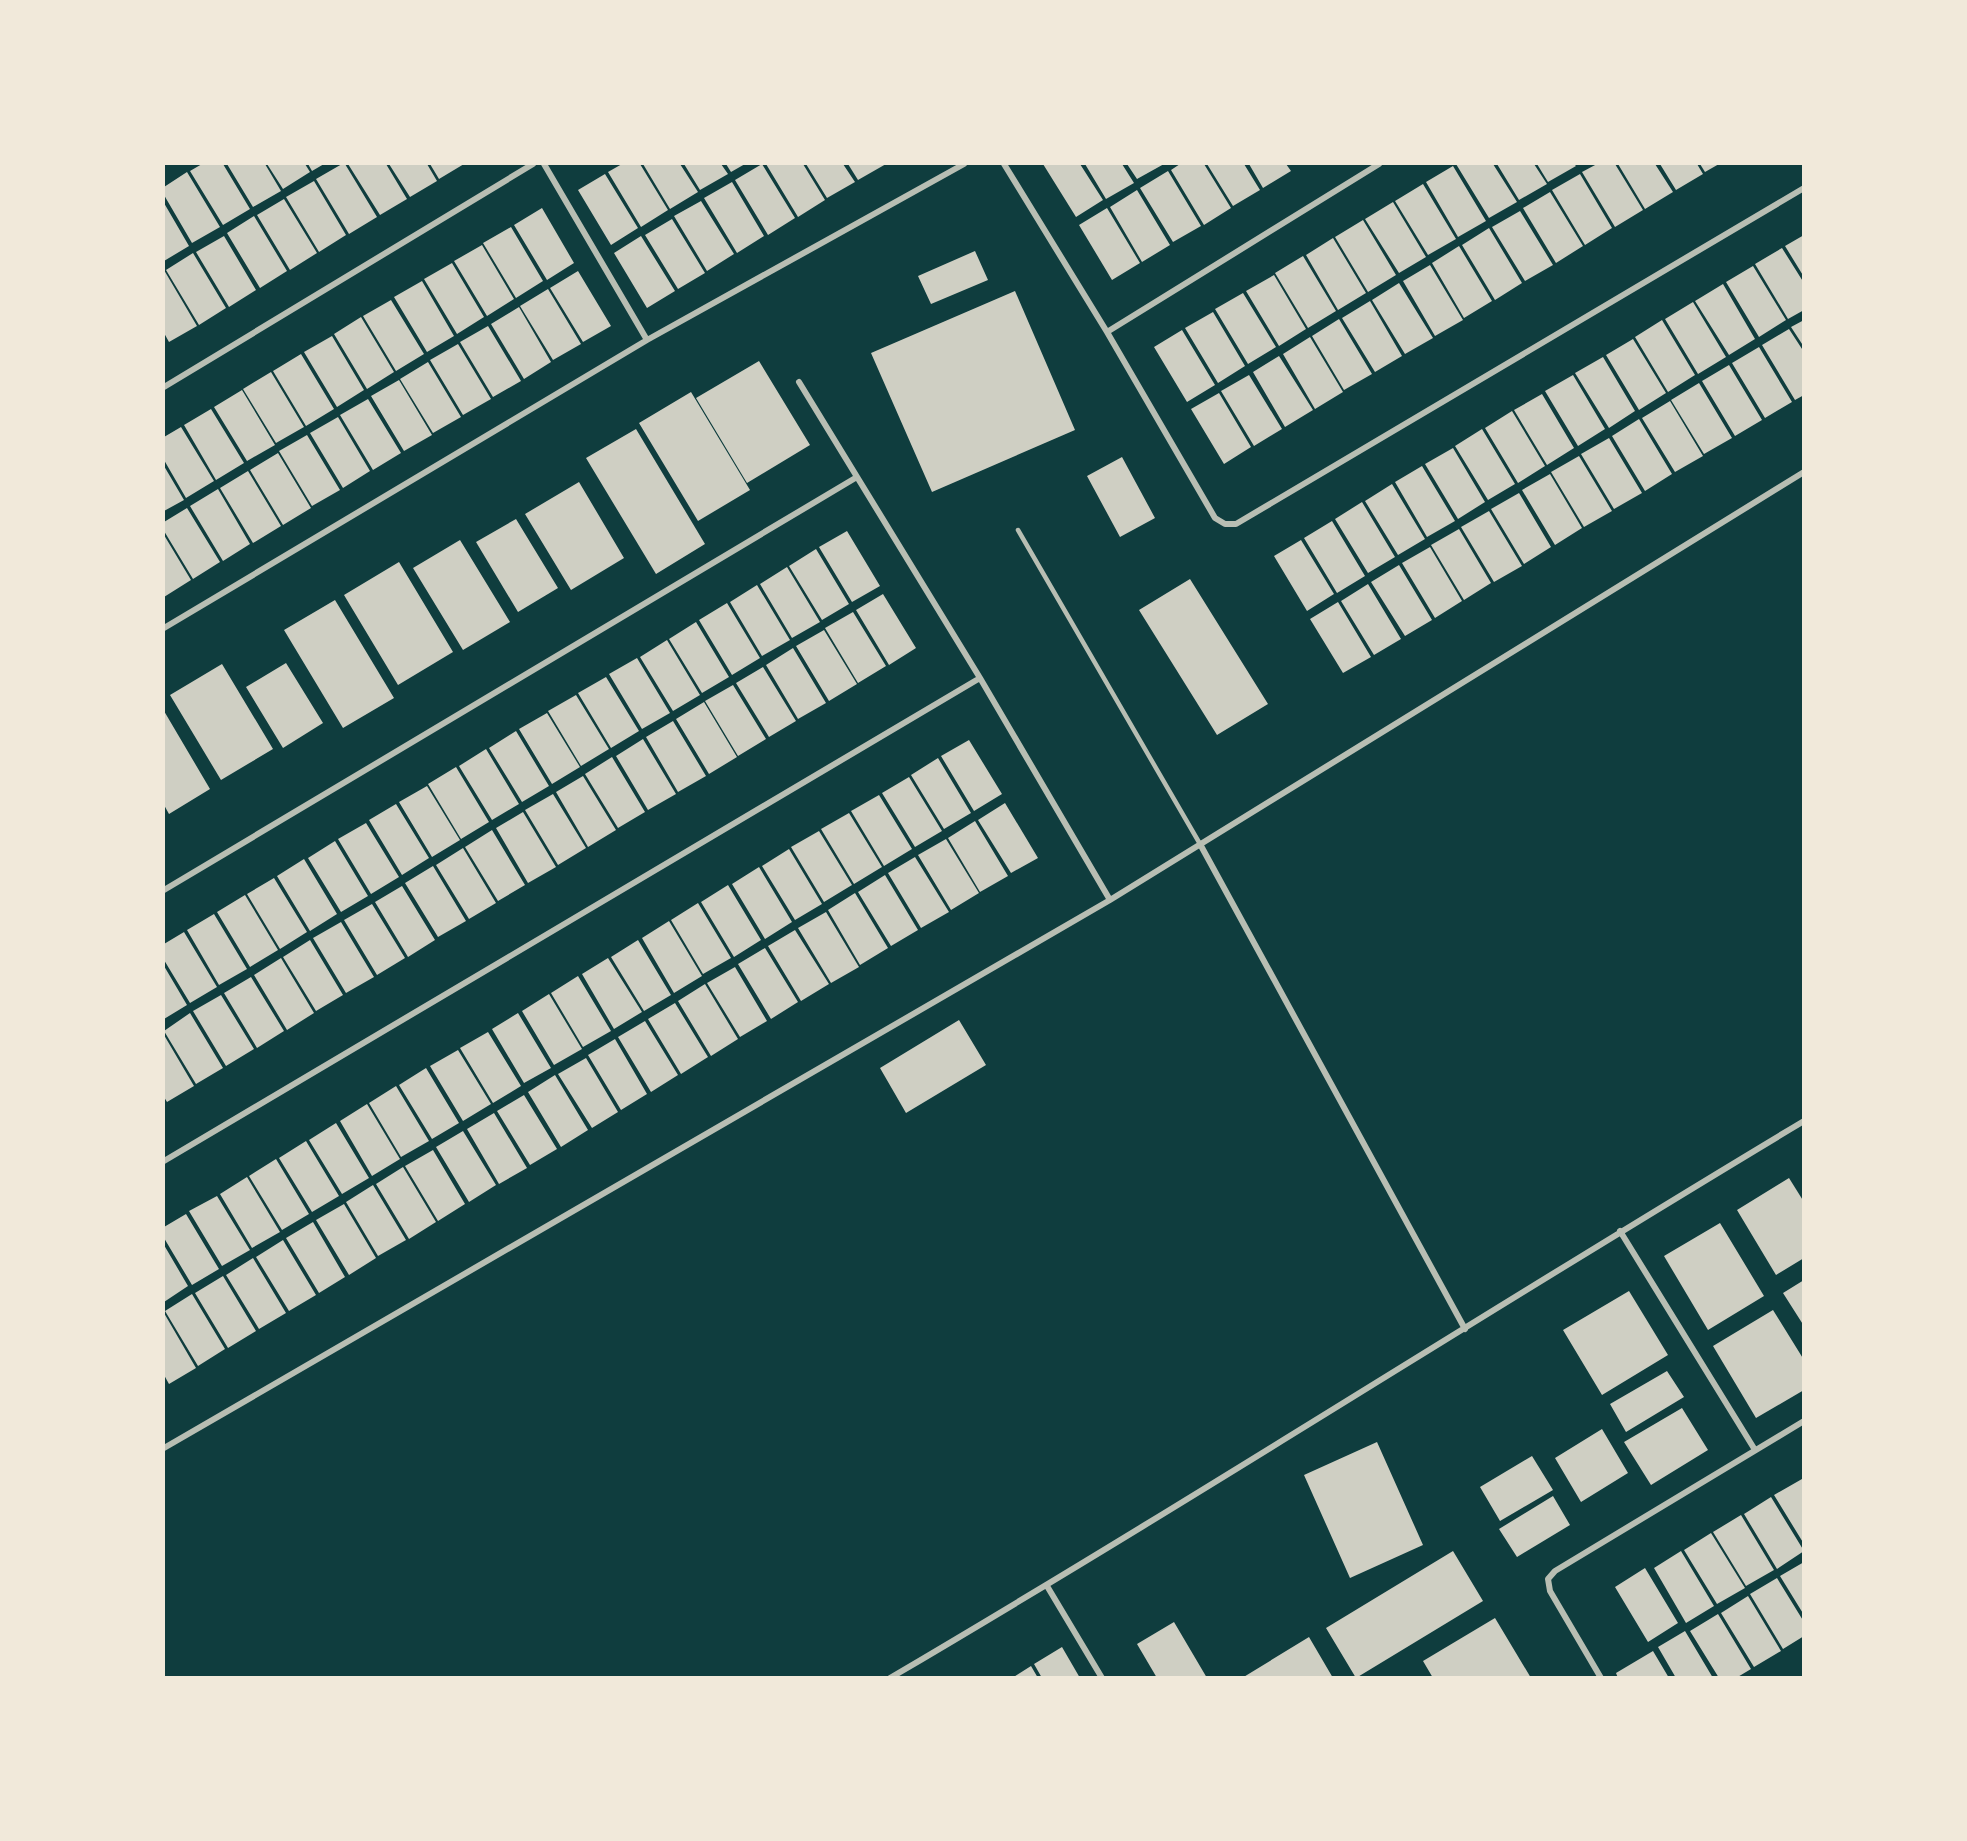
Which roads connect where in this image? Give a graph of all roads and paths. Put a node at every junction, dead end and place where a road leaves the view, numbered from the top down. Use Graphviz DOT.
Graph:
graph roads {
  1 [pos="533,164"];
  2 [pos="544,164"];
  3 [pos="964,164"];
  4 [pos="1004,164"];
  5 [pos="1379,164"];
  6 [pos="1803,188"];
  7 [pos="1107,332"];
  8 [pos="647,340"];
  9 [pos="799,382"];
  10 [pos="164,387"];
  11 [pos="1803,472"];
  12 [pos="857,477"];
  13 [pos="1018,530"];
  14 [pos="164,627"];
  15 [pos="980,678"];
  16 [pos="1200,844"];
  17 [pos="164,890"];
  18 [pos="1110,900"];
  19 [pos="1803,1121"];
  20 [pos="164,1161"];
  21 [pos="1620,1231"];
  22 [pos="1465,1329"];
  23 [pos="1803,1421"];
  24 [pos="164,1448"];
  25 [pos="1755,1450"];
  26 [pos="1047,1586"];
  27 [pos="890,1677"];
  28 [pos="1102,1677"];
  29 [pos="1601,1677"];
  1 -- 10 [label="street"];
  2 -- 8 [label="street"];
  3 -- 8 [label="street"];
  4 -- 7 [label="street"];
  5 -- 7 [label="street"];
  6 -- 7 [label="street"];
  8 -- 14 [label="street"];
  9 -- 12 [label="street"];
  11 -- 16 [label="street"];
  12 -- 15 [label="street"];
  12 -- 17 [label="street"];
  13 -- 16 [label="lane"];
  15 -- 18 [label="street"];
  15 -- 20 [label="street"];
  16 -- 18 [label="street"];
  16 -- 22 [label="street"];
  18 -- 24 [label="street"];
  19 -- 21 [label="street"];
  21 -- 22 [label="street"];
  21 -- 25 [label="street"];
  22 -- 26 [label="street"];
  23 -- 25 [label="street"];
  25 -- 29 [label="street"];
  26 -- 27 [label="street"];
  26 -- 28 [label="street"];
}
